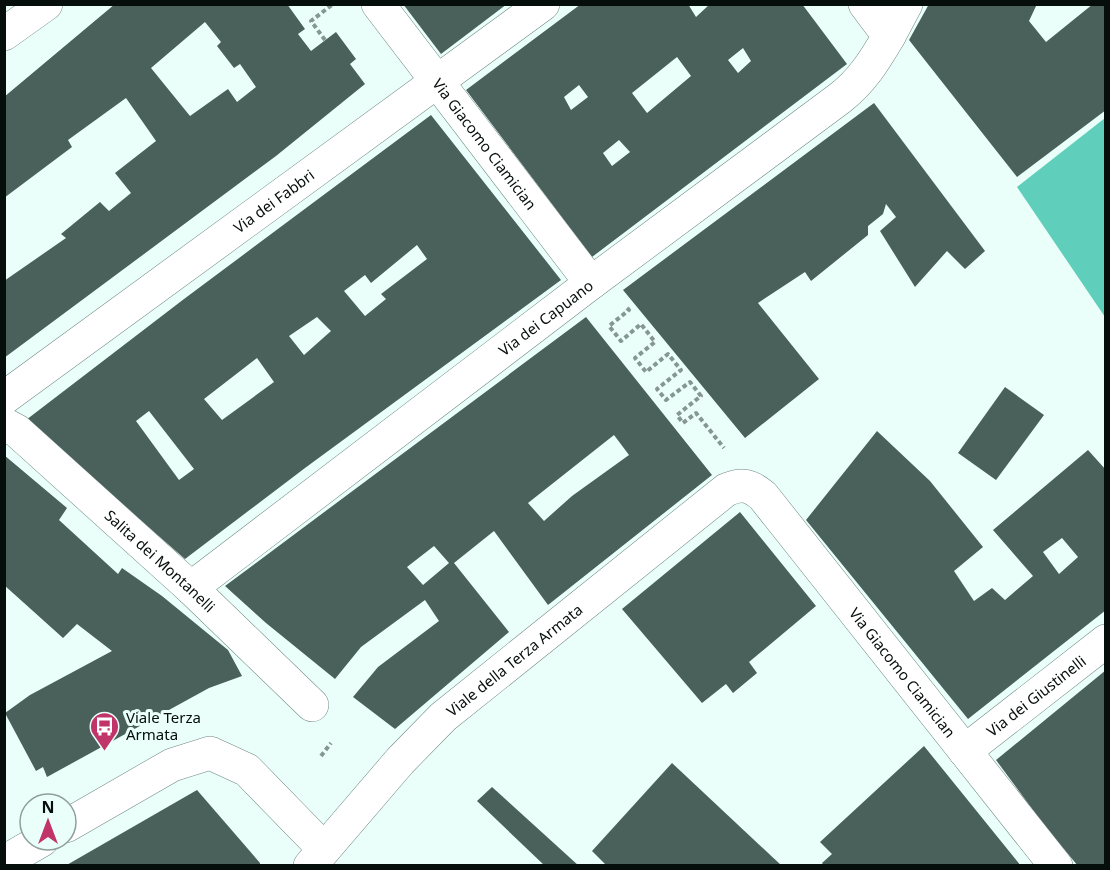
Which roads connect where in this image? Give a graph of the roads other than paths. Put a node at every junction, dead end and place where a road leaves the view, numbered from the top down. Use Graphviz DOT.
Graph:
graph roads {
  1 [pos="46,4"];
  2 [pos="378,4"];
  3 [pos="543,4"];
  4 [pos="865,4"];
  5 [pos="906,4"];
  6 [pos="4,34"];
  7 [pos="889,36"];
  8 [pos="436,81"];
  9 [pos="591,283"];
  10 [pos="4,398"];
  11 [pos="4,424"];
  12 [pos="745,485"];
  13 [pos="191,588"];
  14 [pos="1106,641"];
  15 [pos="312,705"];
  16 [pos="965,751"];
  17 [pos="78,819"];
  18 [pos="21,852"];
  19 [pos="317,857"];
  20 [pos="4,862"];
  21 [pos="1056,866"];
  1 -- 6 [label="street"];
  2 -- 8 [label="street, Via Giacomo Ciamician"];
  3 -- 8 [label="street, Via dei Fabbri"];
  4 -- 7 [label="street"];
  5 -- 7 [label="street, Via dei Capuano"];
  7 -- 9 [label="street, Via dei Capuano"];
  8 -- 9 [label="street, Via Giacomo Ciamician"];
  8 -- 10 [label="street, Via dei Fabbri"];
  9 -- 13 [label="street, Via dei Capuano"];
  11 -- 13 [label="street, Salita dei Montanelli"];
  12 -- 16 [label="street, Via Giacomo Ciamician"];
  12 -- 19 [label="street, Viale della Terza Armata"];
  13 -- 15 [label="street, Salita dei Montanelli"];
  14 -- 16 [label="street, Via dei Giustinelli"];
  16 -- 21 [label="street, Via Giacomo Ciamician"];
  17 -- 19 [label="street"];
  18 -- 20 [label="street"];
}
